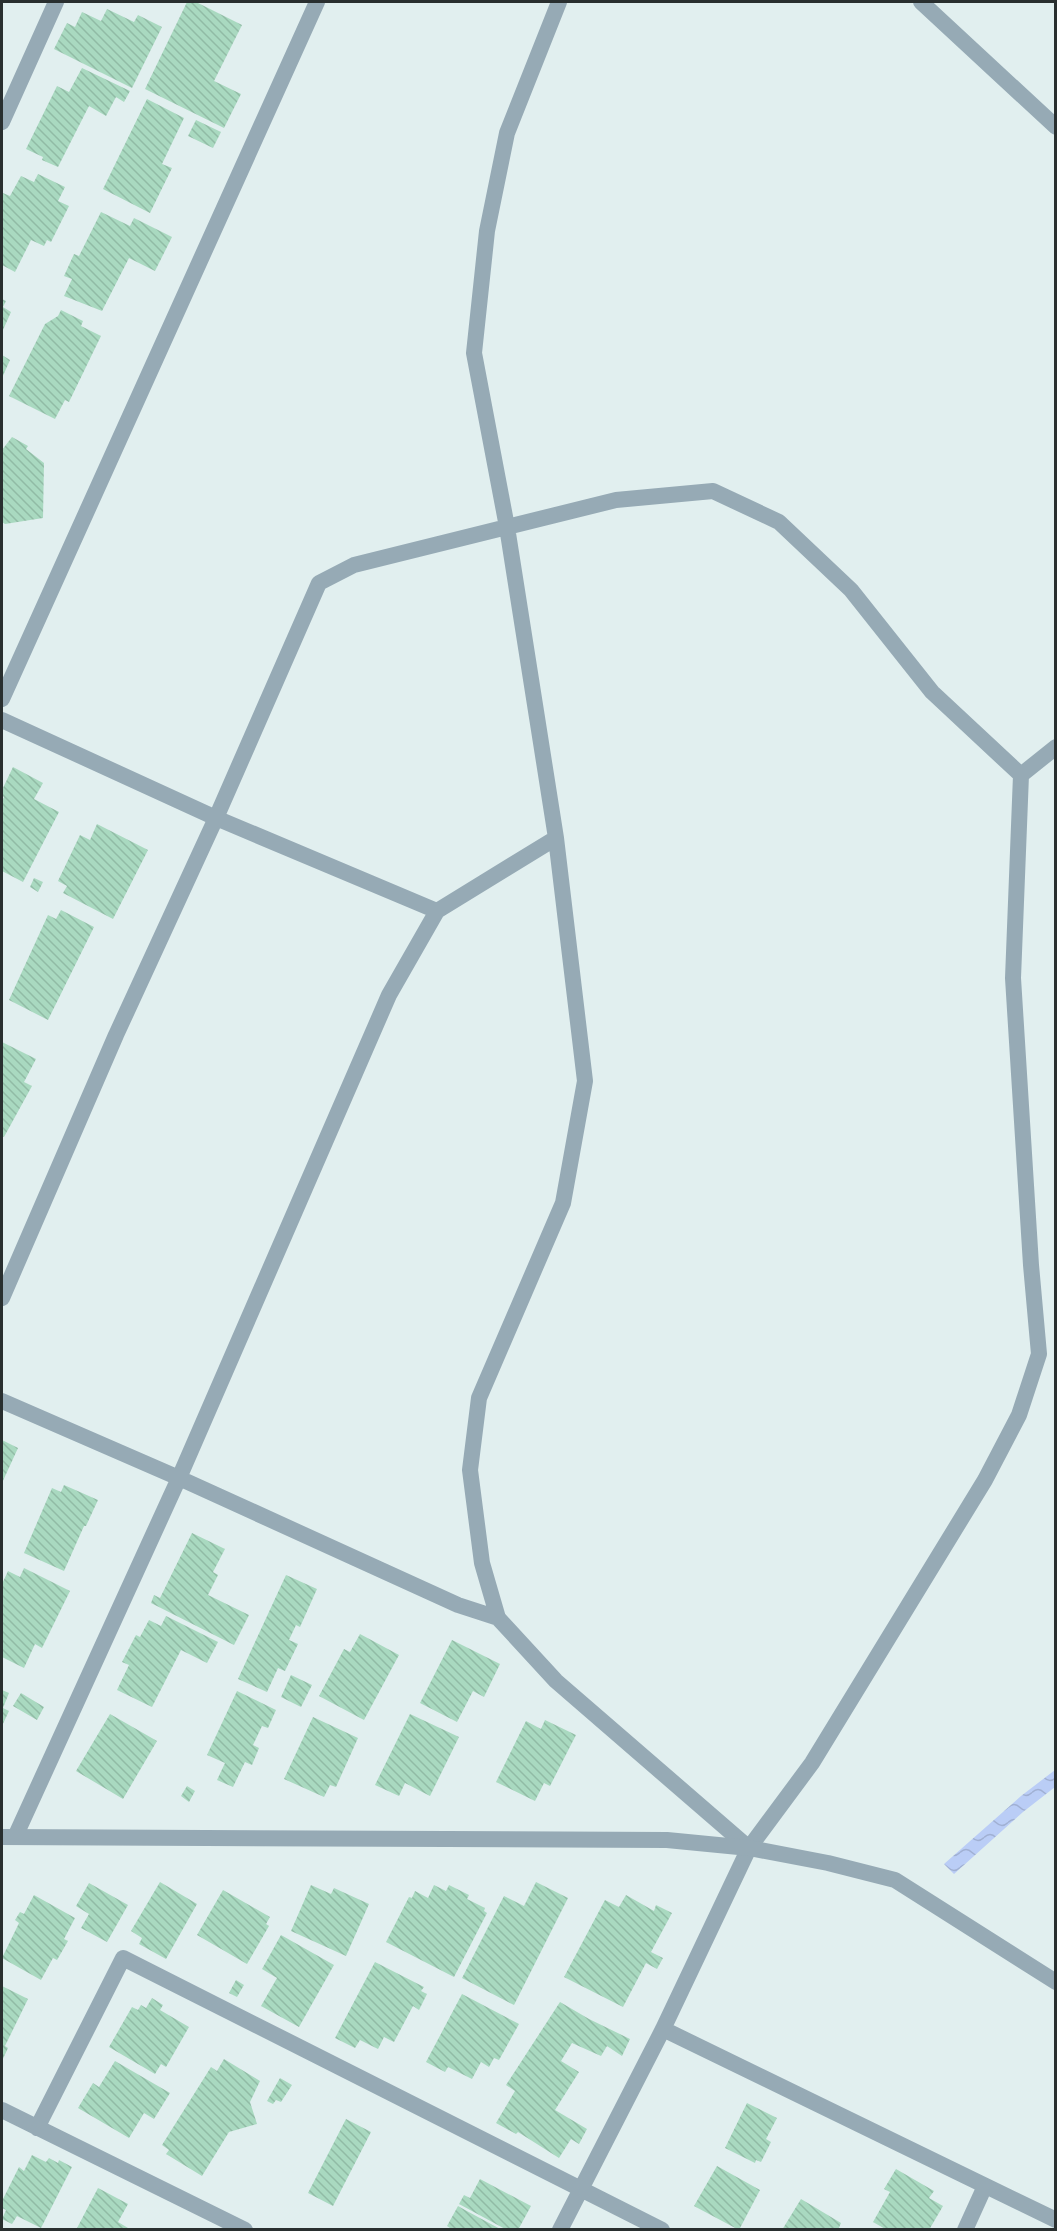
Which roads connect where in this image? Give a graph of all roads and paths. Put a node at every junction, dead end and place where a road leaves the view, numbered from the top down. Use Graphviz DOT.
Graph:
graph roads {
  1 [pos="56,2"];
  2 [pos="317,2"];
  3 [pos="556,2"];
  4 [pos="921,2"];
  5 [pos="2,122"];
  6 [pos="1056,127"];
  7 [pos="507,527"];
  8 [pos="2,699"];
  9 [pos="2,720"];
  10 [pos="1056,747"];
  11 [pos="1021,775"];
  12 [pos="216,818"];
  13 [pos="556,838"];
  14 [pos="437,911"];
  15 [pos="2,1298"];
  16 [pos="2,1401"];
  17 [pos="178,1478"];
  18 [pos="498,1618"];
  19 [pos="8,1837"];
  20 [pos="749,1848"];
  21 [pos="1056,1982"];
  22 [pos="663,2029"];
  23 [pos="2,2110"];
  24 [pos="37,2128"];
  25 [pos="986,2186"];
  26 [pos="580,2188"];
  27 [pos="1056,2220"];
  28 [pos="245,2229"];
  29 [pos="560,2229"];
  30 [pos="663,2229"];
  31 [pos="965,2229"];
  1 -- 5 [label="street"];
  2 -- 8 [label="street"];
  3 -- 7 [label="street"];
  4 -- 6 [label="street"];
  7 -- 11 [label="street"];
  7 -- 12 [label="street"];
  7 -- 13 [label="street"];
  9 -- 12 [label="street"];
  10 -- 11 [label="street"];
  11 -- 20 [label="street"];
  12 -- 14 [label="street"];
  12 -- 15 [label="street"];
  13 -- 14 [label="street"];
  13 -- 18 [label="street"];
  14 -- 17 [label="street"];
  16 -- 17 [label="street"];
  17 -- 18 [label="street"];
  17 -- 19 [label="street"];
  18 -- 20 [label="street"];
  19 -- 20 [label="street"];
  20 -- 21 [label="street"];
  20 -- 22 [label="street"];
  22 -- 25 [label="street"];
  22 -- 26 [label="street"];
  23 -- 24 [label="street"];
  24 -- 26 [label="street"];
  24 -- 28 [label="street"];
  25 -- 27 [label="street"];
  25 -- 31 [label="street"];
  26 -- 29 [label="street"];
  26 -- 30 [label="street"];
}
